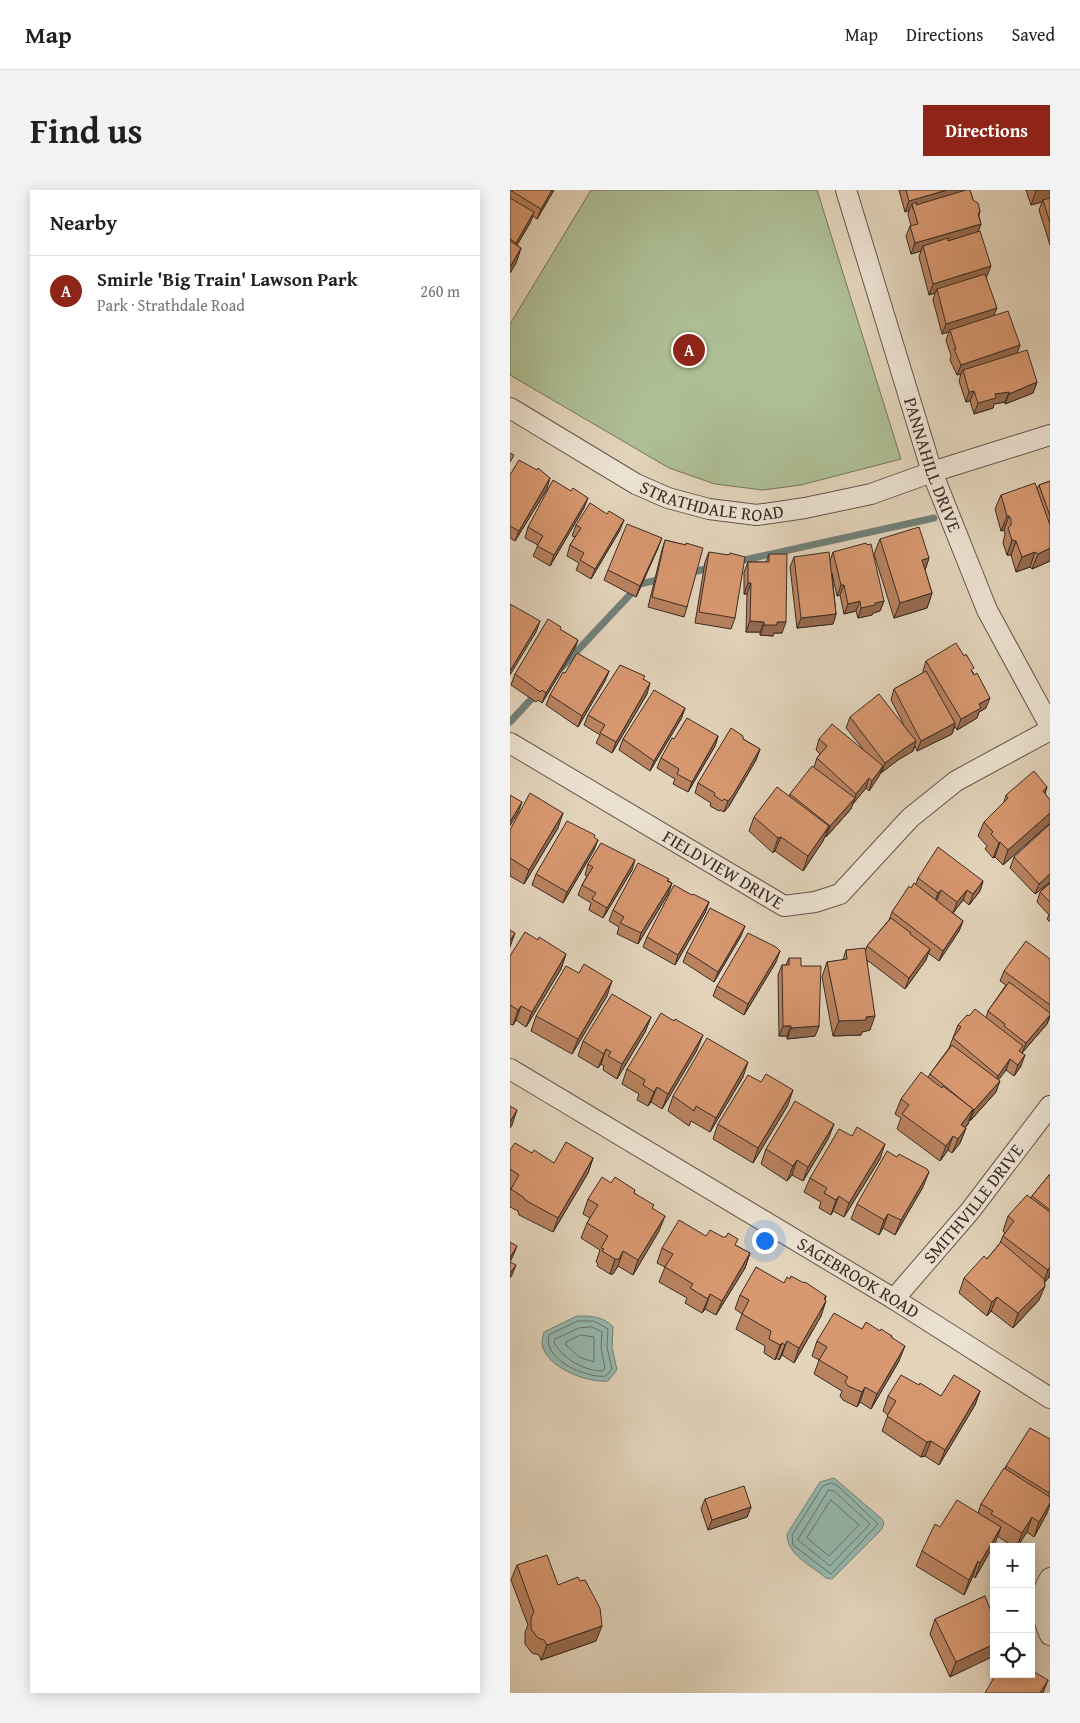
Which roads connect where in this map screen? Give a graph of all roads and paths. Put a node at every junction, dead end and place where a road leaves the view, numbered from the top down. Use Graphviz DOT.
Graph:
graph roads {
  1 [pos="846,190"];
  2 [pos="510,408"];
  3 [pos="1050,436"];
  4 [pos="932,472"];
  5 [pos="1050,728"];
  6 [pos="510,742"];
  7 [pos="510,1069"];
  8 [pos="1050,1106"];
  9 [pos="894,1300"];
  10 [pos="1050,1398"];
  11 [pos="1050,1578"];
  12 [pos="1050,1635"];
  1 -- 4 [label="street, PANNAHILL DRIVE"];
  2 -- 4 [label="street, STRATHDALE ROAD"];
  3 -- 4 [label="street, STRATHDALE ROAD"];
  4 -- 5 [label="street, PANNAHILL DRIVE"];
  5 -- 6 [label="street, FIELDVIEW DRIVE"];
  7 -- 9 [label="street, SAGEBROOK ROAD"];
  8 -- 9 [label="street, SMITHVILLE DRIVE"];
  9 -- 10 [label="street, SAGEBROOK ROAD"];
  11 -- 12 [label="street"];
}
